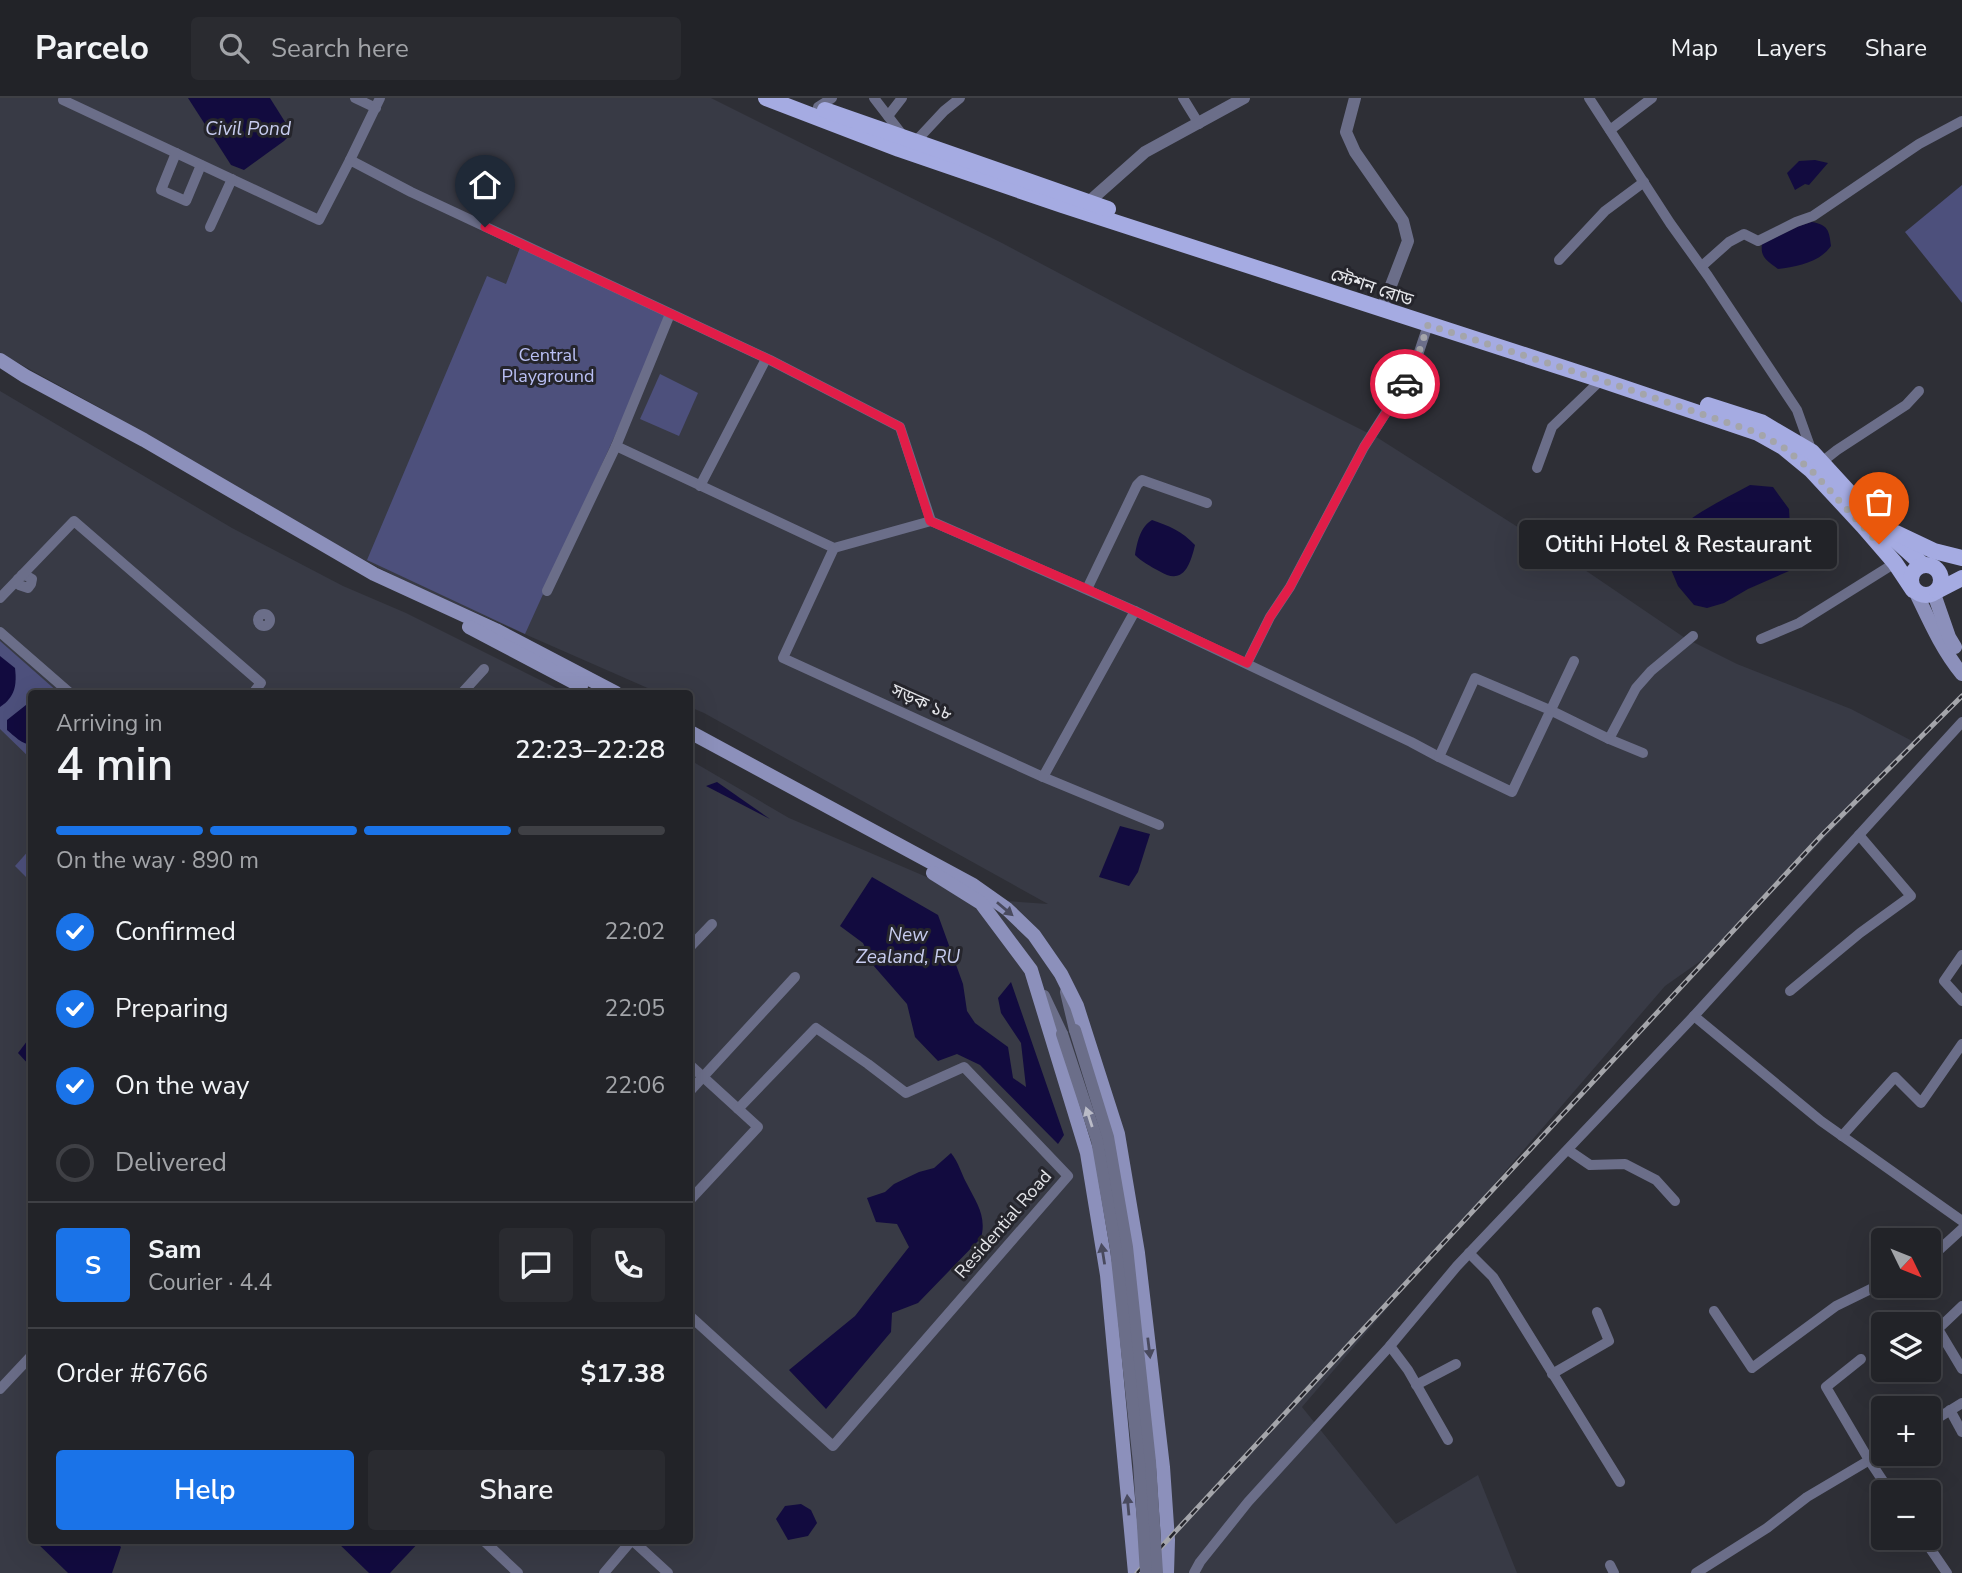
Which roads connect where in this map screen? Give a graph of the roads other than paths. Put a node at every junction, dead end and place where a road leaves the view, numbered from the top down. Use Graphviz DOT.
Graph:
graph roads {
  1 [pos="355,98"];
  2 [pos="766,98"];
  3 [pos="793,98"];
  4 [pos="874,98"];
  5 [pos="902,98"];
  6 [pos="960,98"];
  7 [pos="1183,98"];
  8 [pos="1244,98"];
  9 [pos="1355,98"];
  10 [pos="1589,98"];
  11 [pos="1652,98"];
  12 [pos="63,100"];
  13 [pos="378,103"];
  14 [pos="825,103"];
  15 [pos="888,116"];
  16 [pos="1962,121"];
  17 [pos="1199,124"];
  18 [pos="1610,130"];
  19 [pos="910,139"];
  20 [pos="176,153"];
  21 [pos="350,160"];
  22 [pos="201,165"];
  23 [pos="232,179"];
  24 [pos="1644,182"];
  25 [pos="1083,207"];
  26 [pos="210,227"];
  27 [pos="1559,260"];
  28 [pos="1702,266"];
  29 [pos="1385,301"];
  30 [pos="670,314"];
  31 [pos="1428,325"];
  32 [pos="766,359"];
  33 [pos="0,360"];
  34 [pos="0,371"];
  35 [pos="1601,380"];
  36 [pos="1919,391"];
  37 [pos="616,446"];
  38 [pos="1815,461"];
  39 [pos="1537,468"];
  40 [pos="701,486"];
  41 [pos="1206,503"];
  42 [pos="930,521"];
  43 [pos="1880,526"];
  44 [pos="834,548"];
  45 [pos="1962,558"];
  46 [pos="1895,563"];
  47 [pos="1928,566"];
  48 [pos="1962,578"];
  49 [pos="1087,589"];
  50 [pos="547,591"];
  51 [pos="1915,591"];
  52 [pos="1935,592"];
  53 [pos="0,598"];
  54 [pos="1135,611"];
  55 [pos="0,632"];
  56 [pos="1693,636"];
  57 [pos="1761,639"];
  58 [pos="1962,660"];
  59 [pos="1574,661"];
  60 [pos="1247,663"];
  61 [pos="484,670"];
  62 [pos="1962,674"];
  63 [pos="262,688"];
  64 [pos="67,690"];
  65 [pos="465,690"];
  66 [pos="589,690"];
  67 [pos="610,690"];
  68 [pos="1550,710"];
  69 [pos="1962,722"];
  70 [pos="693,734"];
  71 [pos="1609,739"];
  72 [pos="693,744"];
  73 [pos="1643,753"];
  74 [pos="1438,758"];
  75 [pos="1043,776"];
  76 [pos="1159,825"];
  77 [pos="1859,835"];
  78 [pos="712,924"];
  79 [pos="693,944"];
  80 [pos="1962,955"];
  81 [pos="1031,970"];
  82 [pos="1062,974"];
  83 [pos="795,977"];
  84 [pos="1790,991"];
  85 [pos="1962,1001"];
  86 [pos="1694,1016"];
  87 [pos="1962,1044"];
  88 [pos="693,1068"];
  89 [pos="703,1077"];
  90 [pos="693,1088"];
  91 [pos="738,1109"];
  92 [pos="1842,1136"];
  93 [pos="1567,1150"];
  94 [pos="693,1197"];
  95 [pos="1675,1201"];
  96 [pos="1962,1221"];
  97 [pos="1962,1229"];
  98 [pos="1941,1248"];
  99 [pos="1469,1253"];
  100 [pos="1871,1289"];
  101 [pos="1962,1306"];
  102 [pos="1714,1311"];
  103 [pos="1597,1312"];
  104 [pos="693,1319"];
  105 [pos="1390,1346"];
  106 [pos="28,1358"];
  107 [pos="1861,1359"];
  108 [pos="1456,1364"];
  109 [pos="1962,1369"];
  110 [pos="1552,1374"];
  111 [pos="1416,1385"];
  112 [pos="0,1389"];
  113 [pos="1962,1403"];
  114 [pos="1950,1410"];
  115 [pos="1941,1416"];
  116 [pos="1962,1432"];
  117 [pos="1448,1440"];
  118 [pos="1869,1460"];
  119 [pos="1882,1480"];
  120 [pos="1620,1482"];
  121 [pos="487,1544"];
  122 [pos="629,1544"];
  123 [pos="636,1544"];
  124 [pos="1931,1550"];
  125 [pos="518,1573"];
  126 [pos="604,1573"];
  127 [pos="668,1573"];
  128 [pos="1135,1573"];
  129 [pos="1146,1573"];
  130 [pos="1157,1573"];
  131 [pos="1167,1573"];
  132 [pos="1194,1573"];
  133 [pos="1696,1573"];
  134 [pos="1947,1573"];
  1 -- 13 [label="street"];
  2 -- 25 [label="main road, স্টেশন রোড"];
  3 -- 14 [label="main road, স্টেশন রোড"];
  4 -- 15 [label="street"];
  5 -- 15 [label="street"];
  6 -- 19 [label="street"];
  7 -- 17 [label="street"];
  8 -- 17 [label="street"];
  9 -- 29 [label="street"];
  10 -- 18 [label="street"];
  11 -- 18 [label="street"];
  12 -- 20 [label="street"];
  13 -- 21 [label="street"];
  14 -- 19 [label="main road, স্টেশন রোড"];
  15 -- 19 [label="street"];
  16 -- 28 [label="street"];
  17 -- 25 [label="street"];
  18 -- 24 [label="street"];
  19 -- 25 [label="main road, স্টেশন রোড"];
  20 -- 22 [label="street"];
  20 -- 22 [label="street"];
  21 -- 23 [label="street"];
  21 -- 30 [label="street"];
  22 -- 23 [label="street"];
  23 -- 26 [label="street"];
  24 -- 27 [label="street"];
  24 -- 28 [label="street"];
  25 -- 29 [label="main road, স্টেশন রোড"];
  25 -- 31 [label="main road, স্টেশন রোড"];
  28 -- 38 [label="street"];
  29 -- 38 [label="main road, স্টেশন রোড"];
  30 -- 32 [label="street"];
  30 -- 37 [label="street"];
  31 -- 35 [label="main road, স্টেশন রোড"];
  31 -- 60 [label="street"];
  32 -- 40 [label="street"];
  32 -- 42 [label="street"];
  33 -- 67 [label="main road"];
  34 -- 66 [label="main road"];
  35 -- 38 [label="main road, স্টেশন রোড"];
  35 -- 39 [label="street"];
  36 -- 38 [label="street"];
  37 -- 40 [label="street"];
  37 -- 50 [label="street"];
  38 -- 43 [label="main road, স্টেশন রোড"];
  38 -- 46 [label="main road, স্টেশন রোড"];
  40 -- 44 [label="street"];
  41 -- 49 [label="street"];
  42 -- 44 [label="street"];
  42 -- 49 [label="street"];
  43 -- 45 [label="main road"];
  43 -- 47 [label="main road, স্টেশন রোড"];
  44 -- 75 [label="street, সড়ক ১৮"];
  45 -- 47 [label="main road"];
  46 -- 51 [label="main road, স্টেশন রোড"];
  46 -- 57 [label="street"];
  47 -- 51 [label="main road"];
  47 -- 52 [label="main road"];
  48 -- 52 [label="main road"];
  49 -- 54 [label="street"];
  51 -- 52 [label="main road"];
  51 -- 62 [label="main road"];
  52 -- 58 [label="main road"];
  53 -- 63 [label="street"];
  54 -- 60 [label="street"];
  54 -- 75 [label="street"];
  55 -- 64 [label="street"];
  56 -- 71 [label="street"];
  59 -- 68 [label="street"];
  60 -- 74 [label="street"];
  61 -- 65 [label="street"];
  68 -- 71 [label="street"];
  68 -- 74 [label="street"];
  68 -- 74 [label="street"];
  69 -- 77 [label="street"];
  70 -- 82 [label="main road, one-way"];
  71 -- 73 [label="street"];
  72 -- 81 [label="main road"];
  75 -- 76 [label="street, সড়ক ১৮"];
  77 -- 84 [label="street"];
  77 -- 86 [label="street"];
  78 -- 79 [label="street"];
  80 -- 85 [label="street"];
  128 -- 81 [label="main road, one-way"];
  129 -- 81 [label="street, one-way, bridge"];
  82 -- 130 [label="street, bridge"];
  82 -- 131 [label="main road, one-way"];
  83 -- 89 [label="street"];
  86 -- 92 [label="street"];
  86 -- 93 [label="street"];
  87 -- 92 [label="street"];
  88 -- 89 [label="street"];
  89 -- 90 [label="street"];
  89 -- 91 [label="street"];
  91 -- 94 [label="street"];
  91 -- 104 [label="street, Residential Road"];
  92 -- 96 [label="street"];
  93 -- 95 [label="street"];
  93 -- 99 [label="street"];
  97 -- 98 [label="street"];
  99 -- 105 [label="street"];
  99 -- 110 [label="street"];
  100 -- 102 [label="street"];
  101 -- 109 [label="street"];
  103 -- 110 [label="street"];
  105 -- 111 [label="street"];
  105 -- 132 [label="street"];
  106 -- 112 [label="street"];
  107 -- 118 [label="street"];
  108 -- 111 [label="street"];
  110 -- 120 [label="street"];
  111 -- 117 [label="street"];
  113 -- 114 [label="street"];
  114 -- 115 [label="street"];
  114 -- 116 [label="street"];
  118 -- 119 [label="street"];
  118 -- 133 [label="street"];
  121 -- 125 [label="street"];
  122 -- 126 [label="street"];
  123 -- 127 [label="street"];
  124 -- 134 [label="street"];
}
